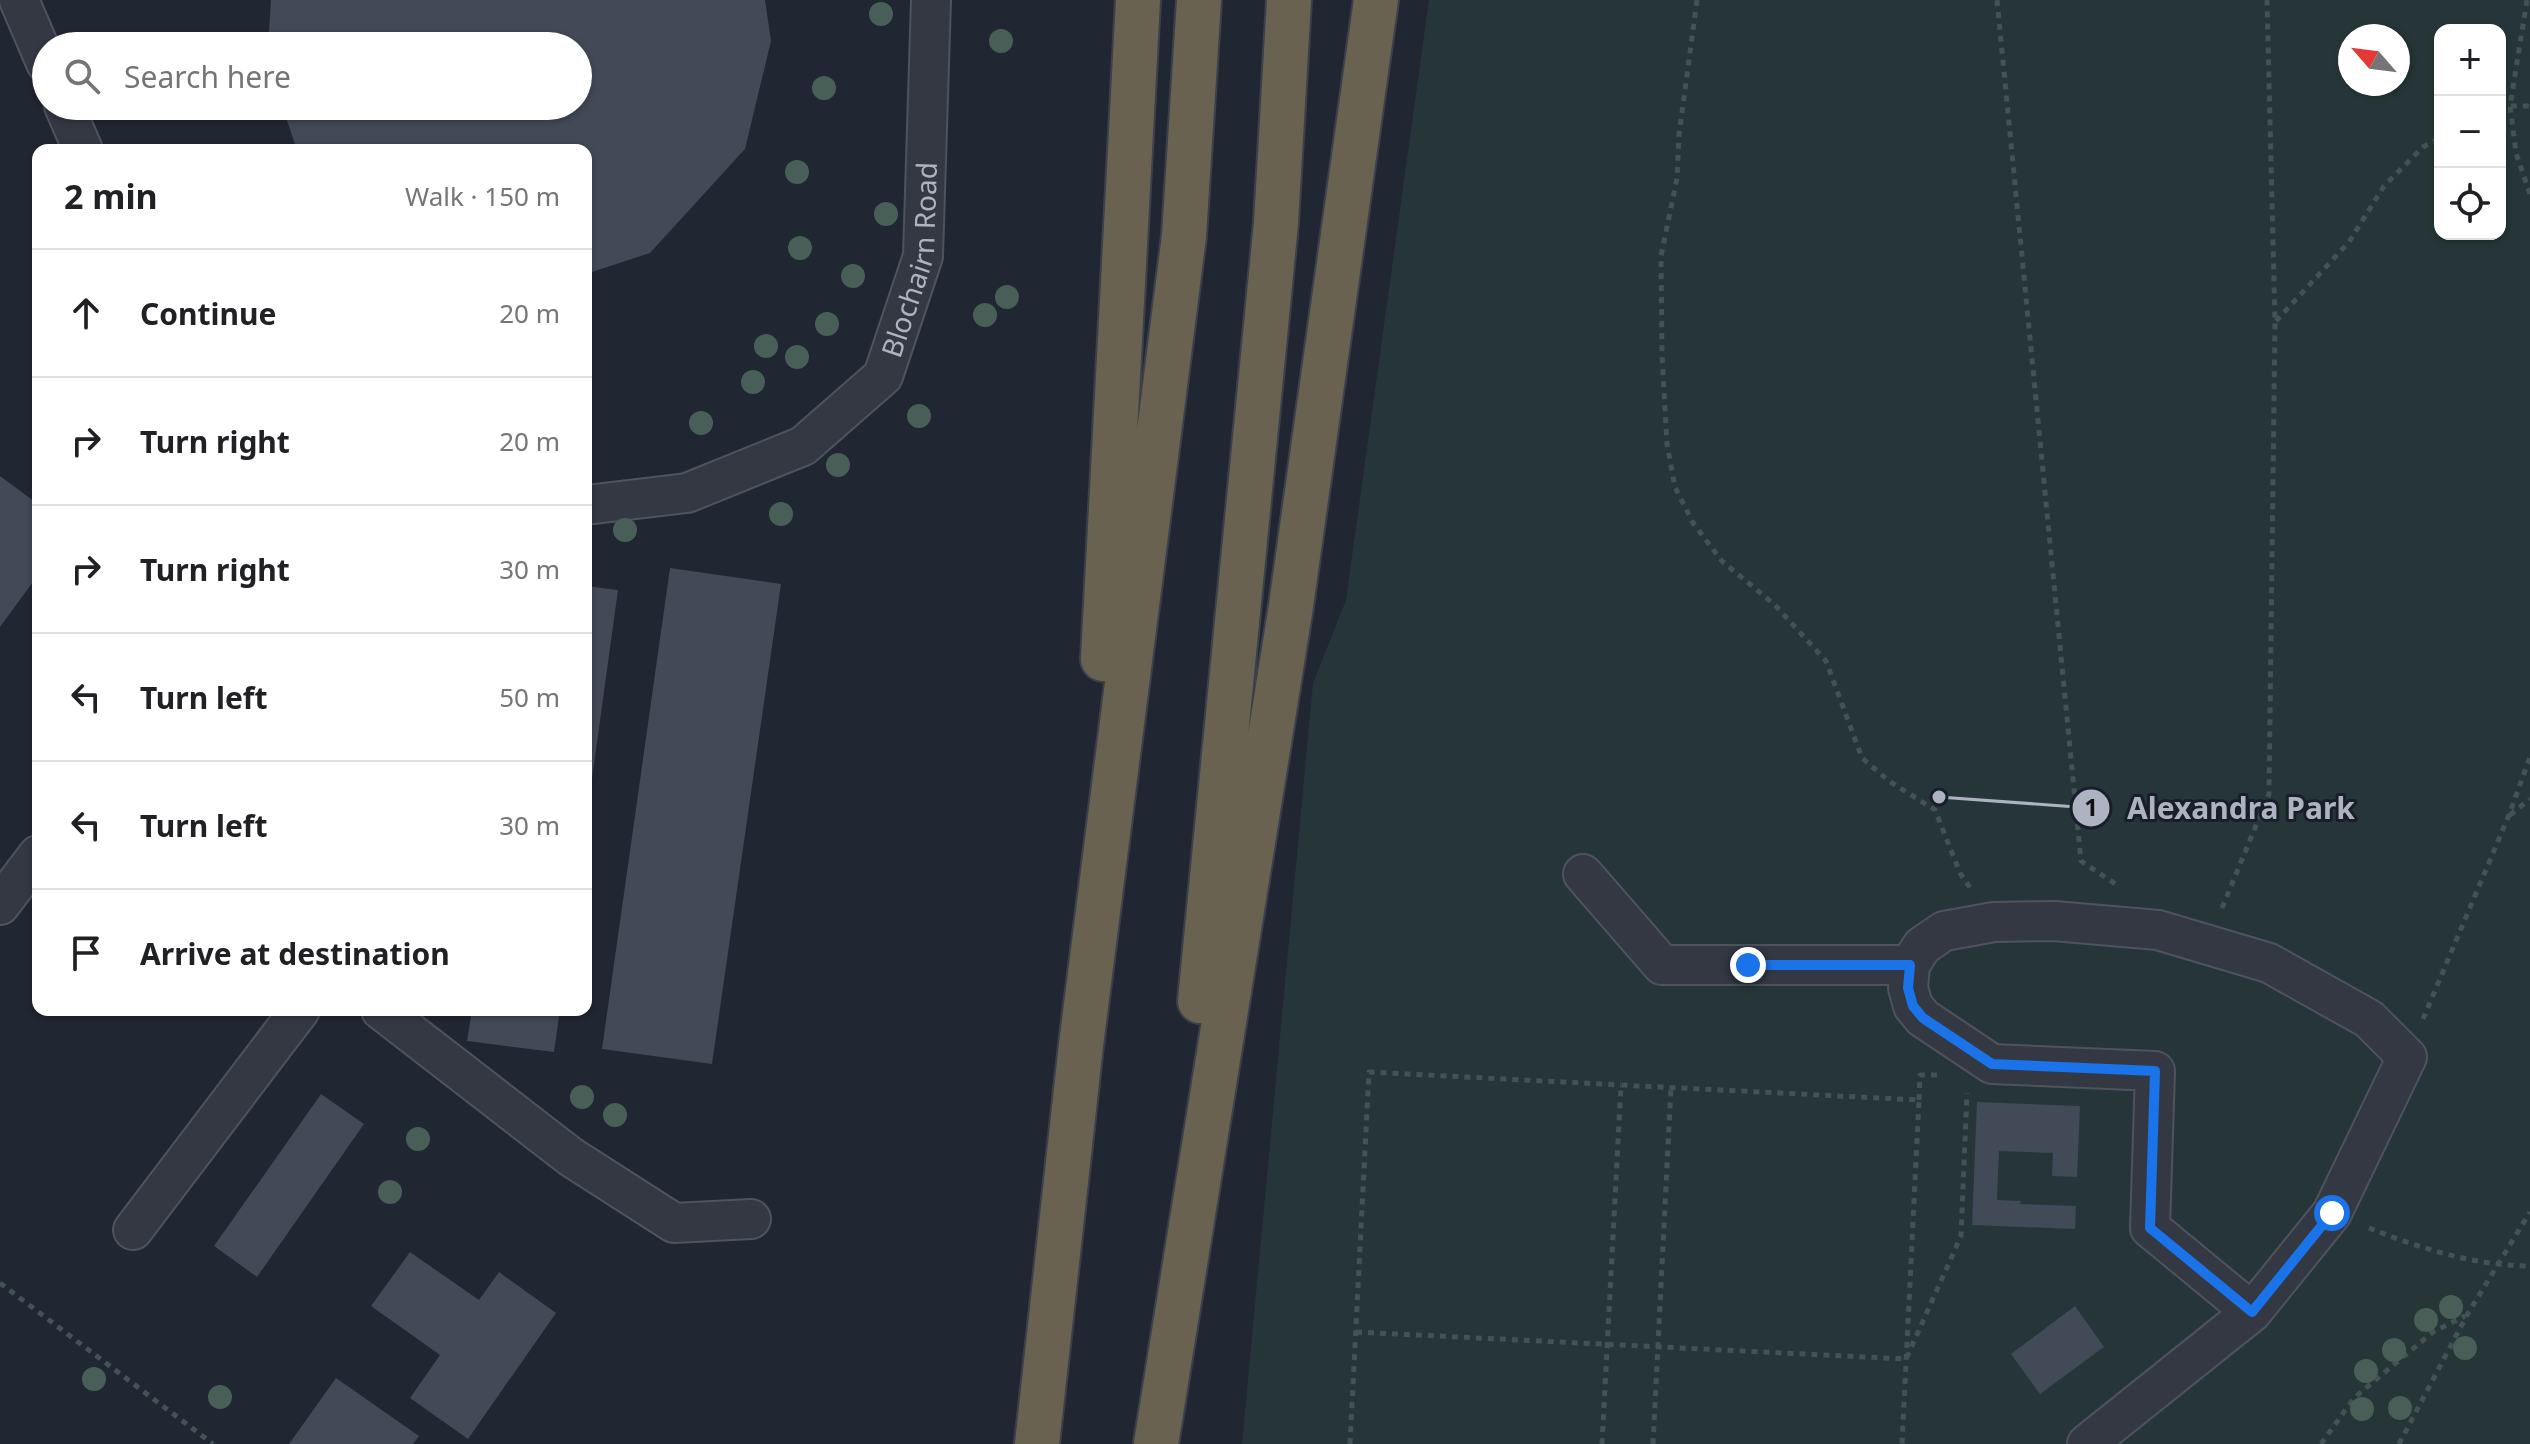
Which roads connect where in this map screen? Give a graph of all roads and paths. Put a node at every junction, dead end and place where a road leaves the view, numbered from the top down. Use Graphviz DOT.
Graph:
graph roads {
  1 [pos="19,0"];
  2 [pos="931,0"];
  3 [pos="1138,0"];
  4 [pos="1199,0"];
  5 [pos="1289,0"];
  6 [pos="1376,0"];
  7 [pos="1697,0"];
  8 [pos="1997,0"];
  9 [pos="2267,0"];
  10 [pos="2527,0"];
  11 [pos="33,32"];
  12 [pos="2510,106"];
  13 [pos="2530,106"];
  14 [pos="2506,108"];
  15 [pos="70,120"];
  16 [pos="2434,141"];
  17 [pos="80,144"];
  18 [pos="2530,194"];
  19 [pos="2275,322"];
  20 [pos="592,504"];
  21 [pos="2530,757"];
  22 [pos="2530,799"];
  23 [pos="2509,815"];
  24 [pos="32,863"];
  25 [pos="1583,874"];
  26 [pos="0,905"];
  27 [pos="2216,920"];
  28 [pos="1994,922"];
  29 [pos="2158,930"];
  30 [pos="1910,965"];
  31 [pos="295,1016"];
  32 [pos="389,1016"];
  33 [pos="1081,1045"];
  34 [pos="2407,1057"];
  35 [pos="1942,1075"];
  36 [pos="1621,1085"];
  37 [pos="1967,1085"];
  38 [pos="1671,1087"];
  39 [pos="1919,1100"];
  40 [pos="2530,1212"];
  41 [pos="2332,1213"];
  42 [pos="751,1219"];
  43 [pos="133,1230"];
  44 [pos="2496,1266"];
  45 [pos="2530,1266"];
  46 [pos="0,1283"];
  47 [pos="2252,1312"];
  48 [pos="2467,1315"];
  49 [pos="1356,1332"];
  50 [pos="1607,1344"];
  51 [pos="1658,1347"];
  52 [pos="1906,1359"];
  53 [pos="213,1444"];
  54 [pos="1037,1444"];
  55 [pos="1156,1444"];
  56 [pos="1350,1444"];
  57 [pos="1602,1444"];
  58 [pos="1653,1444"];
  59 [pos="1902,1444"];
  60 [pos="2087,1444"];
  61 [pos="2321,1444"];
  62 [pos="2399,1444"];
  1 -- 11 [label="street"];
  2 -- 20 [label="street, Blochairn Road"];
  3 -- 33 [label="highway"];
  4 -- 33 [label="highway"];
  5 -- 55 [label="highway"];
  6 -- 55 [label="highway"];
  7 -- 28 [label="path"];
  8 -- 29 [label="path"];
  9 -- 19 [label="path"];
  10 -- 12 [label="path"];
  12 -- 13 [label="path"];
  12 -- 14 [label="path"];
  12 -- 18 [label="path"];
  15 -- 17 [label="street"];
  16 -- 19 [label="path"];
  19 -- 27 [label="path"];
  21 -- 23 [label="path"];
  22 -- 23 [label="path"];
  23 -- 34 [label="path"];
  24 -- 26 [label="street"];
  25 -- 30 [label="street"];
  28 -- 29 [label="street"];
  28 -- 30 [label="street"];
  29 -- 34 [label="street"];
  30 -- 47 [label="street"];
  31 -- 43 [label="street"];
  32 -- 42 [label="street"];
  33 -- 54 [label="highway"];
  34 -- 41 [label="street"];
  35 -- 39 [label="path"];
  36 -- 38 [label="path"];
  36 -- 49 [label="path"];
  36 -- 50 [label="path"];
  37 -- 52 [label="path"];
  38 -- 39 [label="path"];
  38 -- 51 [label="path"];
  39 -- 52 [label="path"];
  40 -- 44 [label="path"];
  41 -- 44 [label="path"];
  41 -- 47 [label="street"];
  44 -- 45 [label="path"];
  44 -- 48 [label="path"];
  46 -- 53 [label="path"];
  47 -- 60 [label="street"];
  48 -- 61 [label="path"];
  48 -- 62 [label="path"];
  49 -- 50 [label="path"];
  49 -- 56 [label="path"];
  50 -- 51 [label="path"];
  50 -- 57 [label="path"];
  51 -- 52 [label="path"];
  51 -- 58 [label="path"];
  52 -- 59 [label="path"];
}
